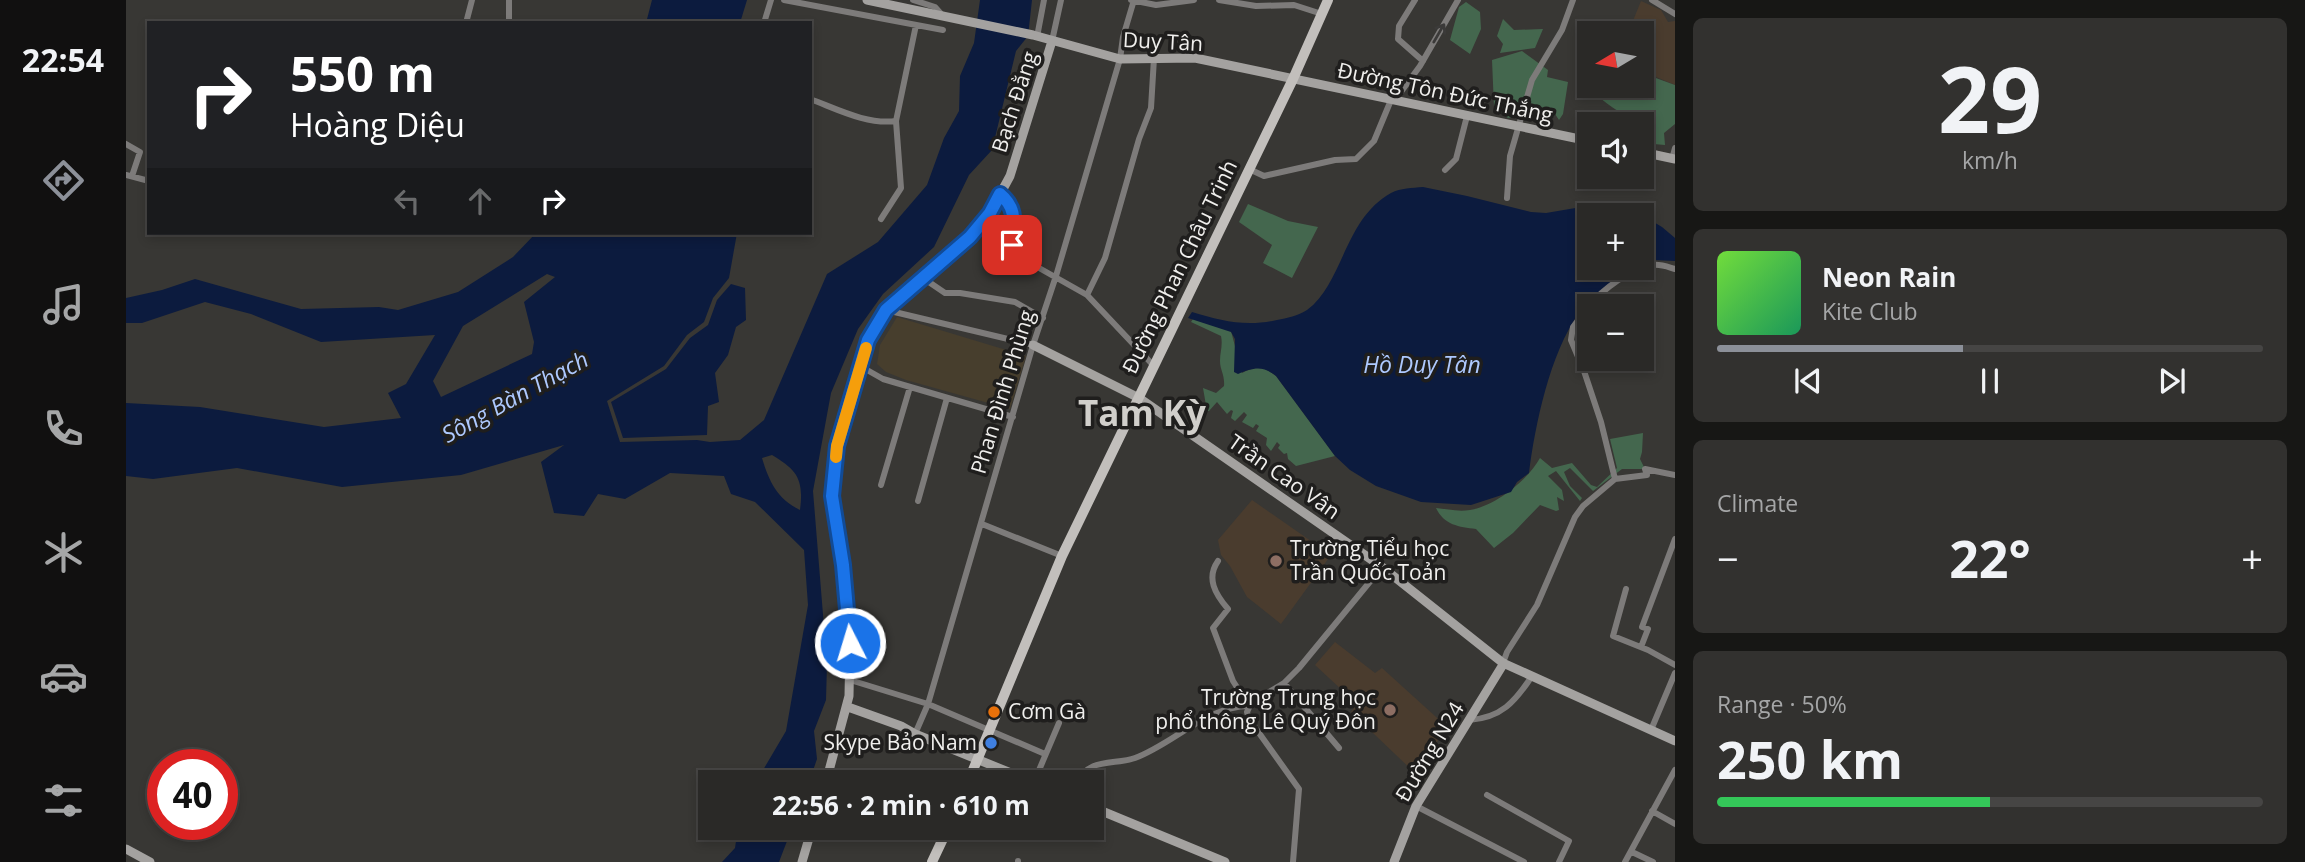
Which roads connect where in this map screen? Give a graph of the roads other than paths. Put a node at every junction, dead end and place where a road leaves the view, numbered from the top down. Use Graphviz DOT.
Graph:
graph roads {
  1 [pos="472,0"];
  2 [pos="509,0"];
  3 [pos="771,0"];
  4 [pos="785,0"];
  5 [pos="913,0"];
  6 [pos="1044,0"];
  7 [pos="1061,0"];
  8 [pos="1133,0"];
  9 [pos="1194,0"];
  10 [pos="1219,0"];
  11 [pos="1328,0"];
  12 [pos="1415,0"];
  13 [pos="1458,0"];
  14 [pos="1573,0"];
  15 [pos="1652,0"];
  16 [pos="870,1"];
  17 [pos="1322,13"];
  18 [pos="1675,14"];
  19 [pos="943,16"];
  20 [pos="871,17"];
  21 [pos="467,21"];
  22 [pos="509,21"];
  23 [pos="765,21"];
  24 [pos="916,25"];
  25 [pos="943,30"];
  26 [pos="1035,36"];
  27 [pos="1052,41"];
  28 [pos="1154,58"];
  29 [pos="1120,59"];
  30 [pos="1421,64"];
  31 [pos="1293,79"];
  32 [pos="812,100"];
  33 [pos="1393,100"];
  34 [pos="1468,116"];
  35 [pos="896,121"];
  36 [pos="1518,126"];
  37 [pos="1577,138"];
  38 [pos="126,145"];
  39 [pos="1675,148"];
  40 [pos="1654,155"];
  41 [pos="1673,159"];
  42 [pos="1249,169"];
  43 [pos="1445,170"];
  44 [pos="129,175"];
  45 [pos="147,180"];
  46 [pos="1000,194"];
  47 [pos="1507,198"];
  48 [pos="881,219"];
  49 [pos="1675,269"];
  50 [pos="1056,276"];
  51 [pos="923,278"];
  52 [pos="1601,294"];
  53 [pos="1087,295"];
  54 [pos="886,310"];
  55 [pos="1044,318"];
  56 [pos="1577,322"];
  57 [pos="1033,345"];
  58 [pos="1577,354"];
  59 [pos="1153,365"];
  60 [pos="860,366"];
  61 [pos="1584,371"];
  62 [pos="910,387"];
  63 [pos="947,398"];
  64 [pos="1139,398"];
  65 [pos="1013,418"];
  66 [pos="1675,475"];
  67 [pos="1615,479"];
  68 [pos="881,485"];
  69 [pos="918,501"];
  70 [pos="982,524"];
  71 [pos="1675,539"];
  72 [pos="1062,556"];
  73 [pos="1218,561"];
  74 [pos="1382,567"];
  75 [pos="1626,589"];
  76 [pos="1641,647"];
  77 [pos="1503,663"];
  78 [pos="1675,665"];
  79 [pos="1675,673"];
  80 [pos="1532,676"];
  81 [pos="850,680"];
  82 [pos="1284,683"];
  83 [pos="928,704"];
  84 [pos="1249,706"];
  85 [pos="848,708"];
  86 [pos="1469,720"];
  87 [pos="1059,723"];
  88 [pos="991,730"];
  89 [pos="1651,730"];
  90 [pos="915,734"];
  91 [pos="1675,741"];
  92 [pos="1339,748"];
  93 [pos="1045,754"];
  94 [pos="978,759"];
  95 [pos="830,770"];
  96 [pos="973,770"];
  97 [pos="1004,770"];
  98 [pos="1038,770"];
  99 [pos="1086,770"];
  100 [pos="1675,770"];
  101 [pos="1487,795"];
  102 [pos="1416,806"];
  103 [pos="1652,811"];
  104 [pos="1104,812"];
  105 [pos="1675,824"];
  106 [pos="808,840"];
  107 [pos="942,840"];
  108 [pos="126,849"];
  109 [pos="1632,852"];
  110 [pos="150,862"];
  111 [pos="802,862"];
  112 [pos="932,862"];
  113 [pos="1225,862"];
  114 [pos="1293,862"];
  115 [pos="1394,862"];
  116 [pos="1524,862"];
  117 [pos="1559,862"];
  118 [pos="1625,862"];
  119 [pos="1653,862"];
  1 -- 21 [label="street"];
  2 -- 22 [label="street"];
  3 -- 23 [label="street"];
  4 -- 20 [label="street"];
  5 -- 19 [label="street"];
  6 -- 26 [label="street"];
  7 -- 27 [label="street, Bạch Đằng"];
  8 -- 9 [label="street"];
  8 -- 29 [label="street, Phan Đình Phùng"];
  10 -- 17 [label="street"];
  11 -- 17 [label="main road, Đường Phan Châu Trinh"];
  12 -- 30 [label="street"];
  30 -- 13 [label="street, one-way"];
  14 -- 36 [label="street"];
  15 -- 18 [label="street"];
  16 -- 19 [label="street, Duy Tân"];
  16 -- 20 [label="street"];
  17 -- 31 [label="main road, Đường Phan Châu Trinh"];
  19 -- 26 [label="street, Duy Tân"];
  20 -- 24 [label="street"];
  24 -- 25 [label="street"];
  24 -- 35 [label="street"];
  26 -- 27 [label="street, Duy Tân"];
  27 -- 29 [label="street, Duy Tân"];
  27 -- 46 [label="street, Bạch Đằng"];
  28 -- 29 [label="street, Duy Tân"];
  28 -- 31 [label="street, Duy Tân"];
  28 -- 53 [label="street"];
  29 -- 50 [label="street, Phan Đình Phùng"];
  30 -- 33 [label="street"];
  31 -- 33 [label="street, Đường Tôn Đức Thắng"];
  31 -- 42 [label="main road, Đường Phan Châu Trinh"];
  32 -- 35 [label="street"];
  33 -- 34 [label="street, Đường Tôn Đức Thắng"];
  33 -- 42 [label="street"];
  34 -- 36 [label="street, Đường Tôn Đức Thắng"];
  34 -- 43 [label="street"];
  35 -- 48 [label="street"];
  36 -- 37 [label="street, Đường Tôn Đức Thắng"];
  36 -- 47 [label="street"];
  38 -- 44 [label="street"];
  39 -- 41 [label="street"];
  40 -- 41 [label="street"];
  42 -- 59 [label="main road, Đường Phan Châu Trinh"];
  44 -- 45 [label="street"];
  46 -- 50 [label="street"];
  46 -- 51 [label="street, Bạch Đằng"];
  49 -- 52 [label="street"];
  50 -- 53 [label="street"];
  50 -- 55 [label="street, Phan Đình Phùng"];
  51 -- 54 [label="street, Bạch Đằng"];
  51 -- 55 [label="street"];
  53 -- 59 [label="street"];
  54 -- 57 [label="street, Trần Cao Vân"];
  54 -- 60 [label="street, Bạch Đằng"];
  55 -- 57 [label="street, Phan Đình Phùng"];
  56 -- 58 [label="street"];
  57 -- 64 [label="street, Trần Cao Vân"];
  57 -- 65 [label="street, Phan Đình Phùng"];
  59 -- 64 [label="main road, Đường Phan Châu Trinh"];
  60 -- 62 [label="street"];
  60 -- 81 [label="street, Bạch Đằng"];
  61 -- 67 [label="street"];
  62 -- 63 [label="street"];
  62 -- 68 [label="street"];
  63 -- 65 [label="street"];
  63 -- 69 [label="street"];
  64 -- 72 [label="main road, Đường Phan Châu Trinh"];
  64 -- 74 [label="street, Trần Cao Vân"];
  65 -- 70 [label="street, Phan Đình Phùng"];
  66 -- 67 [label="street"];
  67 -- 77 [label="street"];
  70 -- 72 [label="street"];
  70 -- 83 [label="street, Phan Đình Phùng"];
  71 -- 76 [label="street"];
  72 -- 88 [label="main road, Đường Phan Châu Trinh"];
  73 -- 84 [label="street"];
  74 -- 77 [label="street, Trần Cao Vân"];
  74 -- 82 [label="street"];
  75 -- 76 [label="street"];
  76 -- 78 [label="street"];
  77 -- 80 [label="street, Trần Cao Vân"];
  77 -- 86 [label="street, Đường N24"];
  79 -- 89 [label="street"];
  80 -- 86 [label="street"];
  80 -- 89 [label="street, Trần Cao Vân"];
  81 -- 83 [label="street"];
  81 -- 85 [label="street, Bạch Đằng"];
  82 -- 84 [label="street"];
  82 -- 92 [label="street"];
  83 -- 88 [label="street"];
  83 -- 90 [label="street, Phan Đình Phùng"];
  84 -- 99 [label="street"];
  84 -- 114 [label="street"];
  85 -- 90 [label="street"];
  85 -- 95 [label="street, Bạch Đằng"];
  86 -- 102 [label="street, Đường N24"];
  87 -- 93 [label="street"];
  88 -- 93 [label="street"];
  88 -- 94 [label="main road, Đường Phan Châu Trinh"];
  89 -- 91 [label="street, Trần Cao Vân"];
  90 -- 94 [label="street"];
  93 -- 98 [label="street"];
  94 -- 96 [label="main road, Đường Phan Châu Trinh"];
  94 -- 97 [label="street"];
  100 -- 103 [label="street"];
  101 -- 117 [label="street"];
  102 -- 115 [label="street, Đường N24"];
  102 -- 116 [label="street"];
  103 -- 105 [label="street"];
  103 -- 109 [label="street"];
  104 -- 113 [label="street"];
  106 -- 111 [label="street"];
  107 -- 112 [label="main road"];
  108 -- 110 [label="street"];
  109 -- 118 [label="street"];
  109 -- 119 [label="street"];
}
